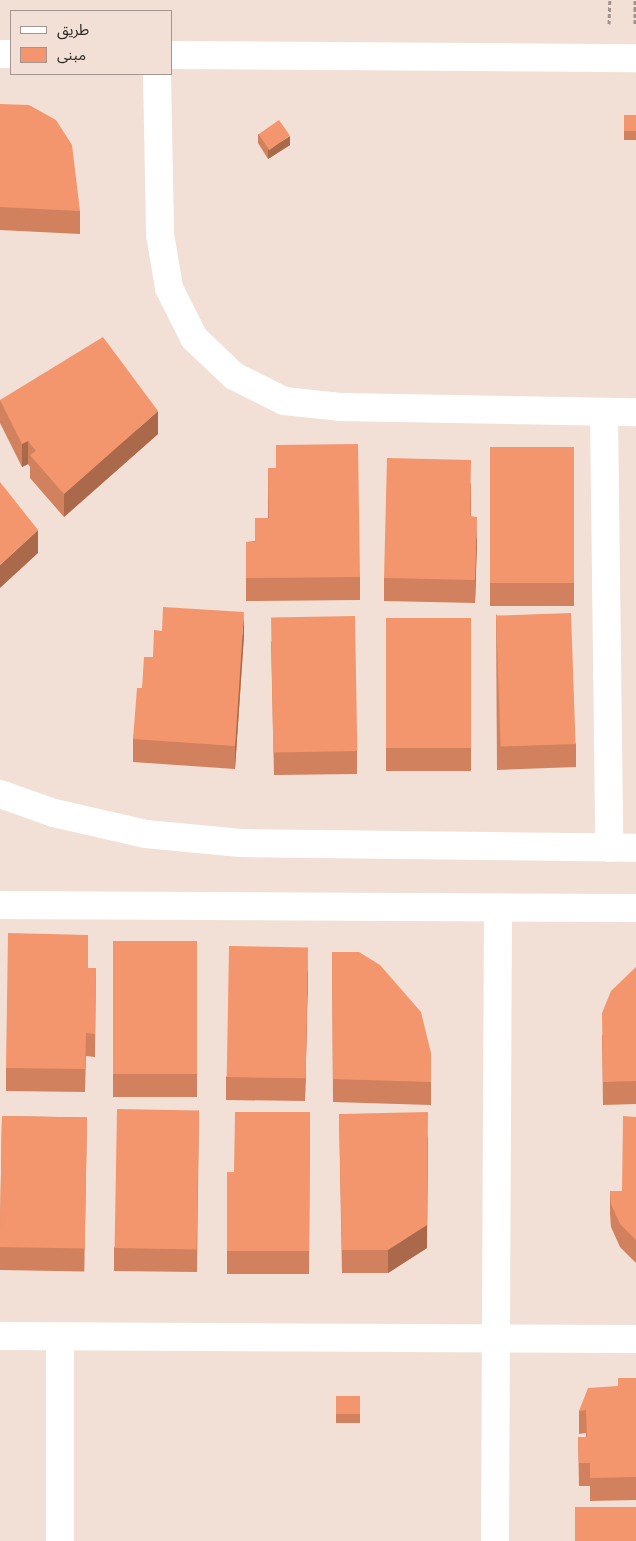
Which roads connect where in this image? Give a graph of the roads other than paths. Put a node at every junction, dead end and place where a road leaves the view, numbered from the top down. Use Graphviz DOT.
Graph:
graph roads {
  1 [pos="172,55"];
  2 [pos="636,58"];
  3 [pos="157,75"];
  4 [pos="604,412"];
  5 [pos="636,412"];
  6 [pos="0,794"];
  7 [pos="609,848"];
  8 [pos="636,848"];
  9 [pos="0,905"];
  10 [pos="498,908"];
  11 [pos="636,908"];
  12 [pos="0,1336"];
  13 [pos="60,1337"];
  14 [pos="496,1338"];
  15 [pos="636,1338"];
  16 [pos="60,1541"];
  17 [pos="495,1541"];
  1 -- 2 [label="street"];
  3 -- 4 [label="street"];
  4 -- 5 [label="street"];
  4 -- 7 [label="street"];
  6 -- 7 [label="street"];
  7 -- 8 [label="street"];
  9 -- 10 [label="street"];
  10 -- 11 [label="street"];
  10 -- 14 [label="street"];
  12 -- 13 [label="street"];
  13 -- 14 [label="street"];
  13 -- 16 [label="street"];
  14 -- 15 [label="street"];
  14 -- 17 [label="street"];
}
